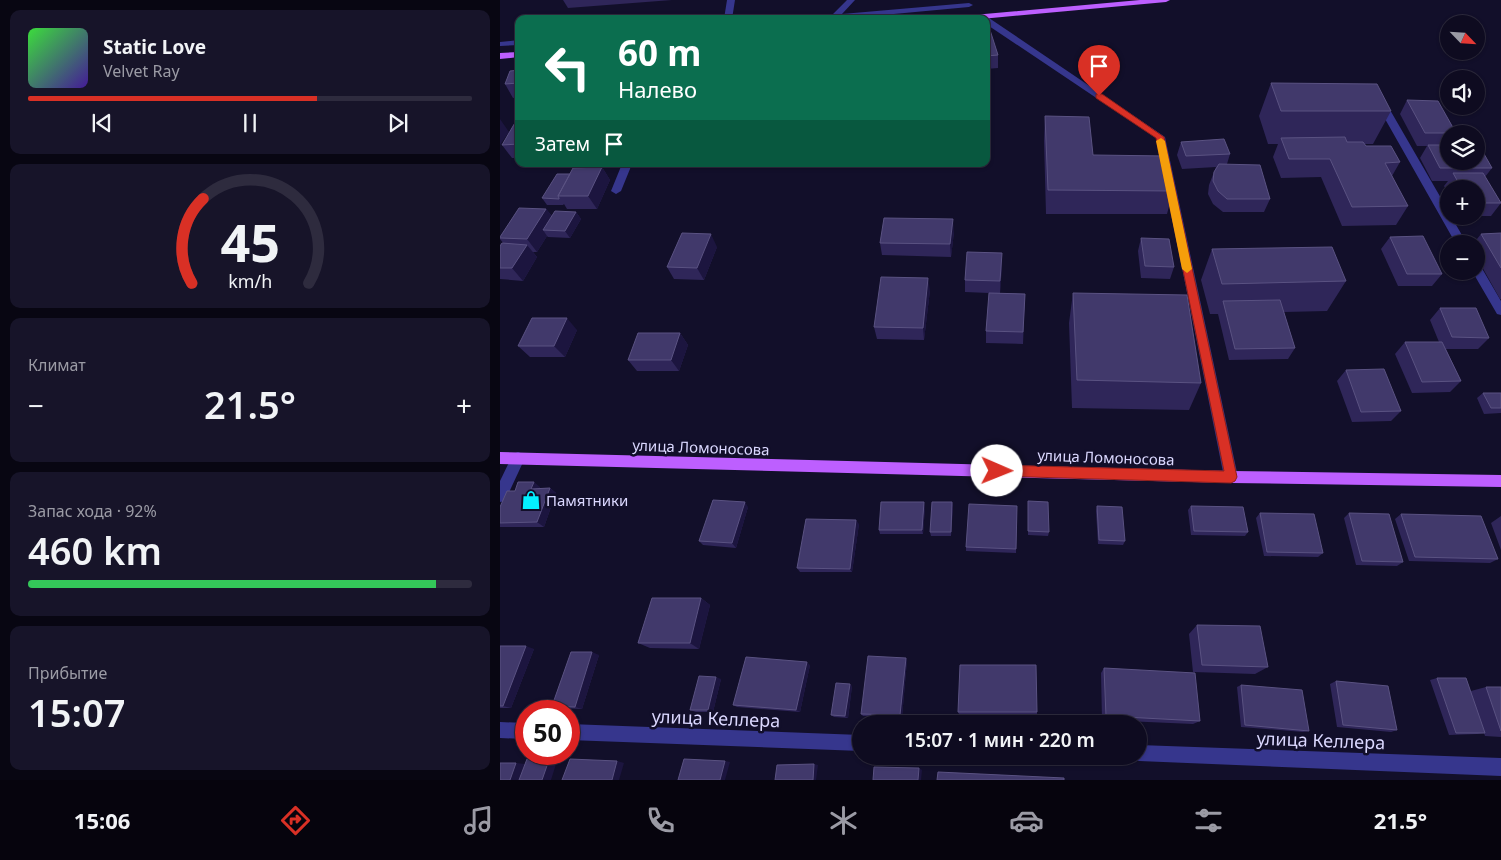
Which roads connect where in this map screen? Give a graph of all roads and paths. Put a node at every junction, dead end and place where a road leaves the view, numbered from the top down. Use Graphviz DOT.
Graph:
graph roads {
  1 [pos="731,0"];
  2 [pos="851,0"];
  3 [pos="903,0"];
  4 [pos="1166,0"];
  5 [pos="968,2"];
  6 [pos="919,9"];
  7 [pos="729,15"];
  8 [pos="836,15"];
  9 [pos="855,15"];
  10 [pos="980,15"];
  11 [pos="990,17"];
  12 [pos="990,23"];
  13 [pos="515,42"];
  14 [pos="500,44"];
  15 [pos="515,54"];
  16 [pos="500,56"];
  17 [pos="1381,103"];
  18 [pos="626,167"];
  19 [pos="616,191"];
  20 [pos="1457,235"];
  21 [pos="1483,280"];
  22 [pos="1501,311"];
  23 [pos="500,458"];
  24 [pos="518,458"];
  25 [pos="1231,477"];
  26 [pos="1501,481"];
  27 [pos="500,496"];
  28 [pos="500,730"];
  29 [pos="515,731"];
  30 [pos="580,732"];
  31 [pos="852,743"];
  32 [pos="1147,753"];
  33 [pos="1501,767"];
  1 -- 7 [label="street"];
  2 -- 8 [label="street"];
  3 -- 6 [label="street"];
  4 -- 11 [label="main road"];
  5 -- 6 [label="street"];
  5 -- 10 [label="street"];
  6 -- 9 [label="street"];
  12 -- 25 [label="street"];
  13 -- 14 [label="street"];
  15 -- 16 [label="main road"];
  17 -- 20 [label="street"];
  18 -- 19 [label="street"];
  21 -- 22 [label="street"];
  23 -- 24 [label="main road, улица Ломоносова"];
  24 -- 25 [label="main road, улица Ломоносова"];
  24 -- 27 [label="street"];
  25 -- 26 [label="main road, улица Ломоносова"];
  28 -- 29 [label="street"];
  30 -- 31 [label="street, улица Келлера"];
  32 -- 33 [label="street, улица Келлера"];
}
